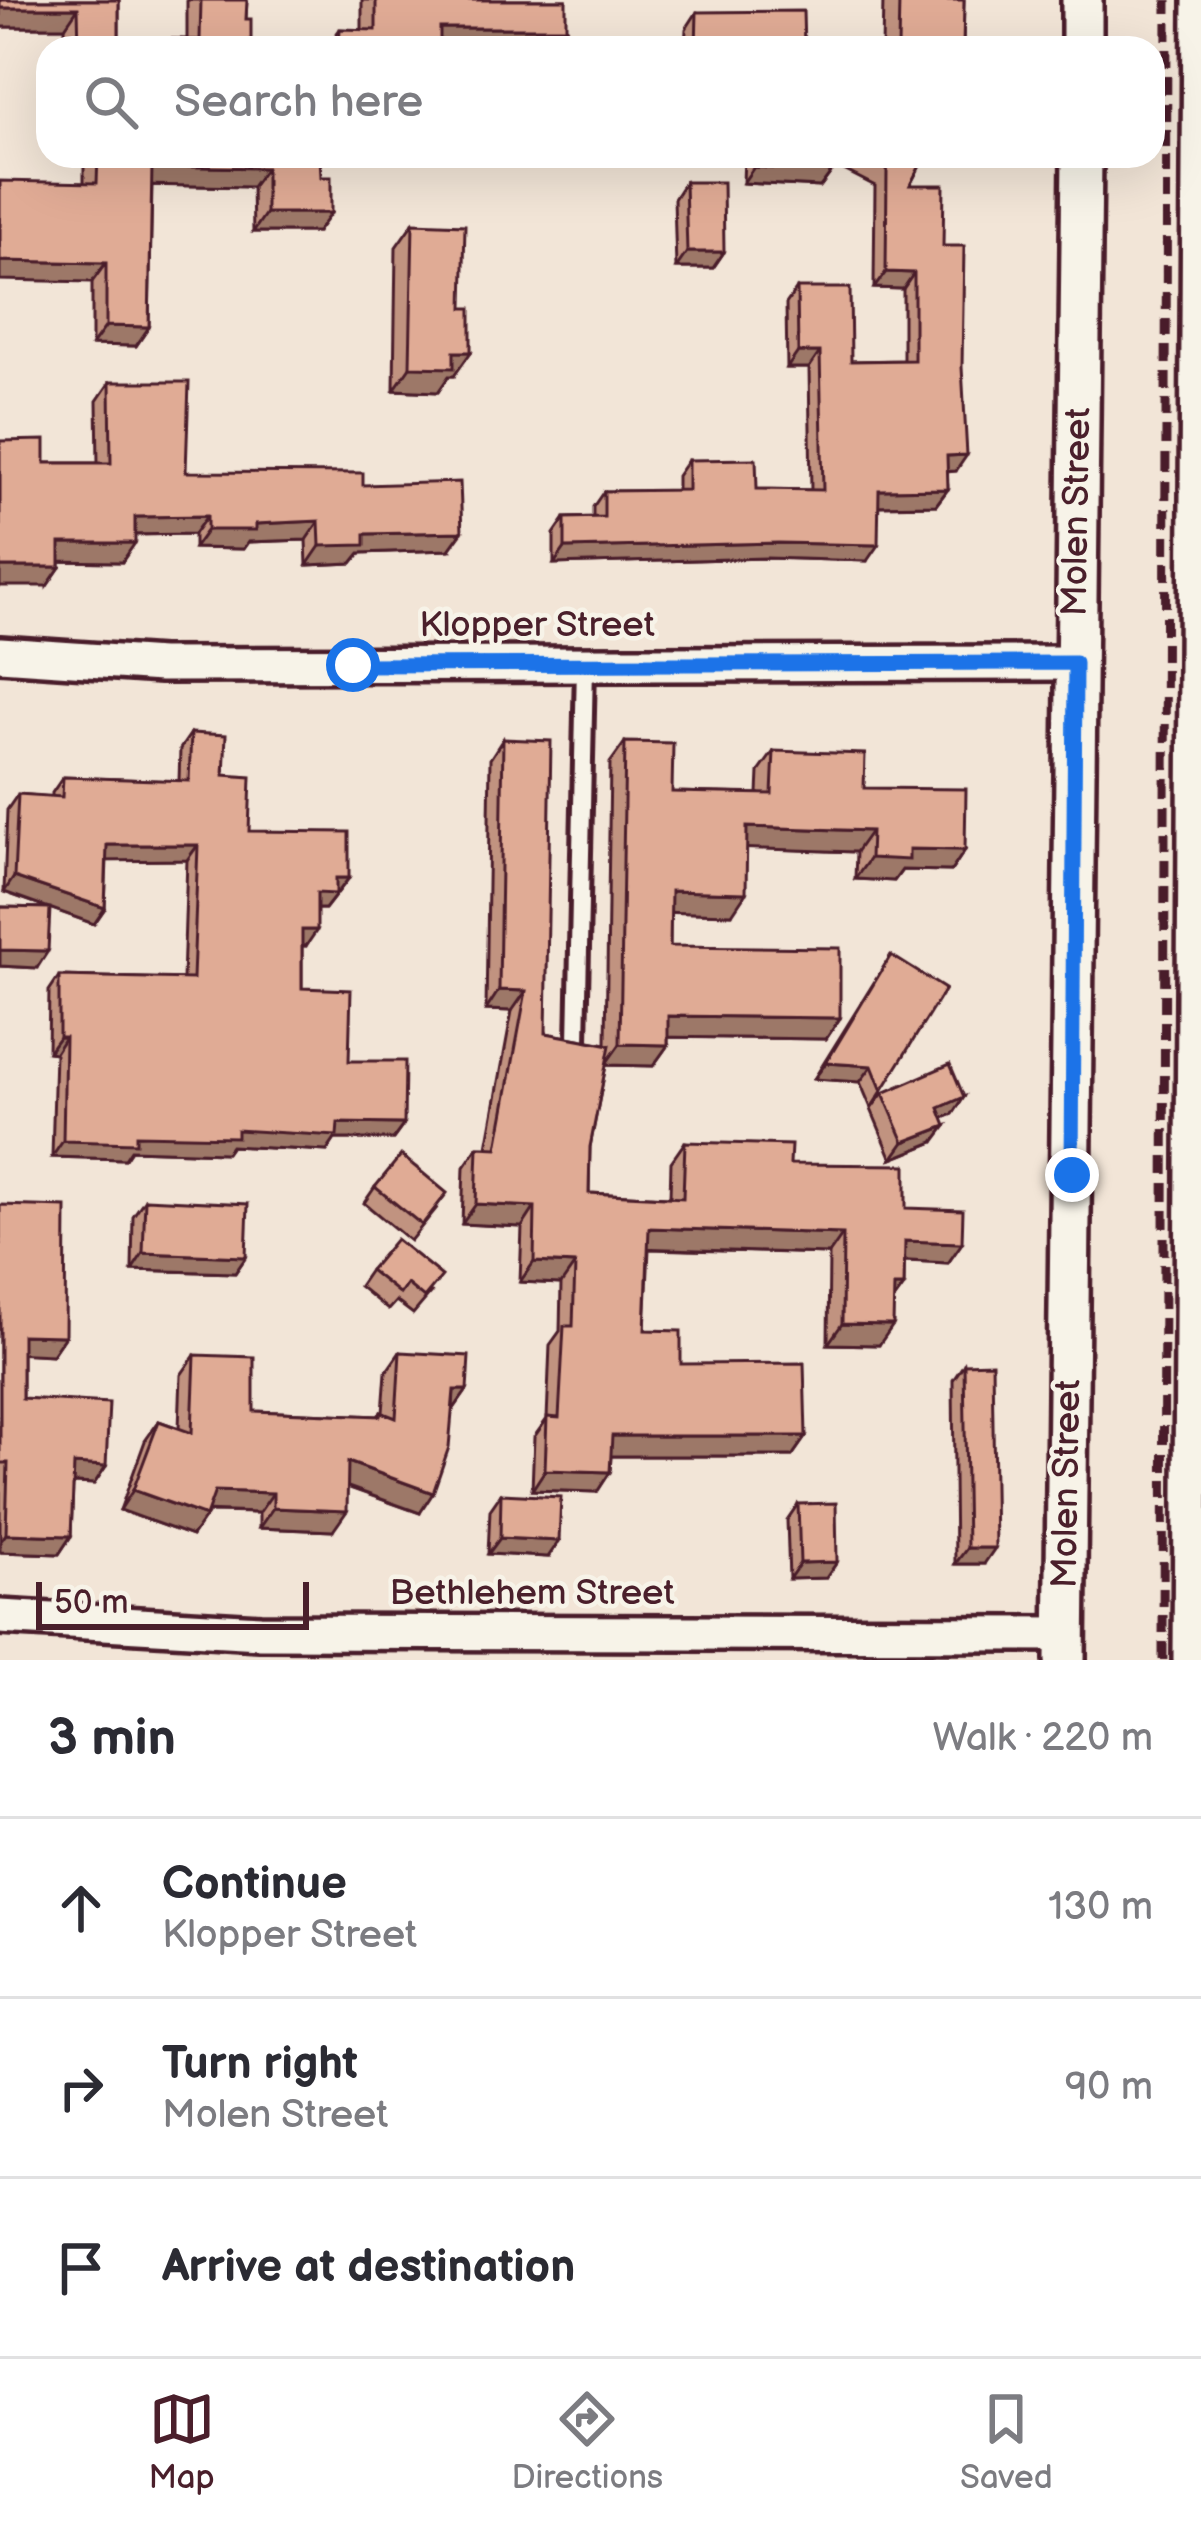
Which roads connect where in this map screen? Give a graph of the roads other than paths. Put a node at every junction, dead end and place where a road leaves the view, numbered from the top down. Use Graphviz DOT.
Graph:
graph roads {
  1 [pos="1082,0"];
  2 [pos="1200,0"];
  3 [pos="1082,36"];
  4 [pos="1082,168"];
  5 [pos="0,654"];
  6 [pos="1075,663"];
  7 [pos="1198,663"];
  8 [pos="585,664"];
  9 [pos="577,1042"];
  10 [pos="0,1617"];
  11 [pos="1193,1643"];
  12 [pos="1065,1647"];
  1 -- 3 [label="street"];
  2 -- 7 [label="street"];
  4 -- 6 [label="street, Molen Street"];
  5 -- 8 [label="street, Klopper Street"];
  6 -- 8 [label="street, Klopper Street"];
  6 -- 12 [label="street, Molen Street"];
  7 -- 11 [label="street"];
  8 -- 9 [label="lane"];
  10 -- 12 [label="street, Bethlehem Street"];
}
